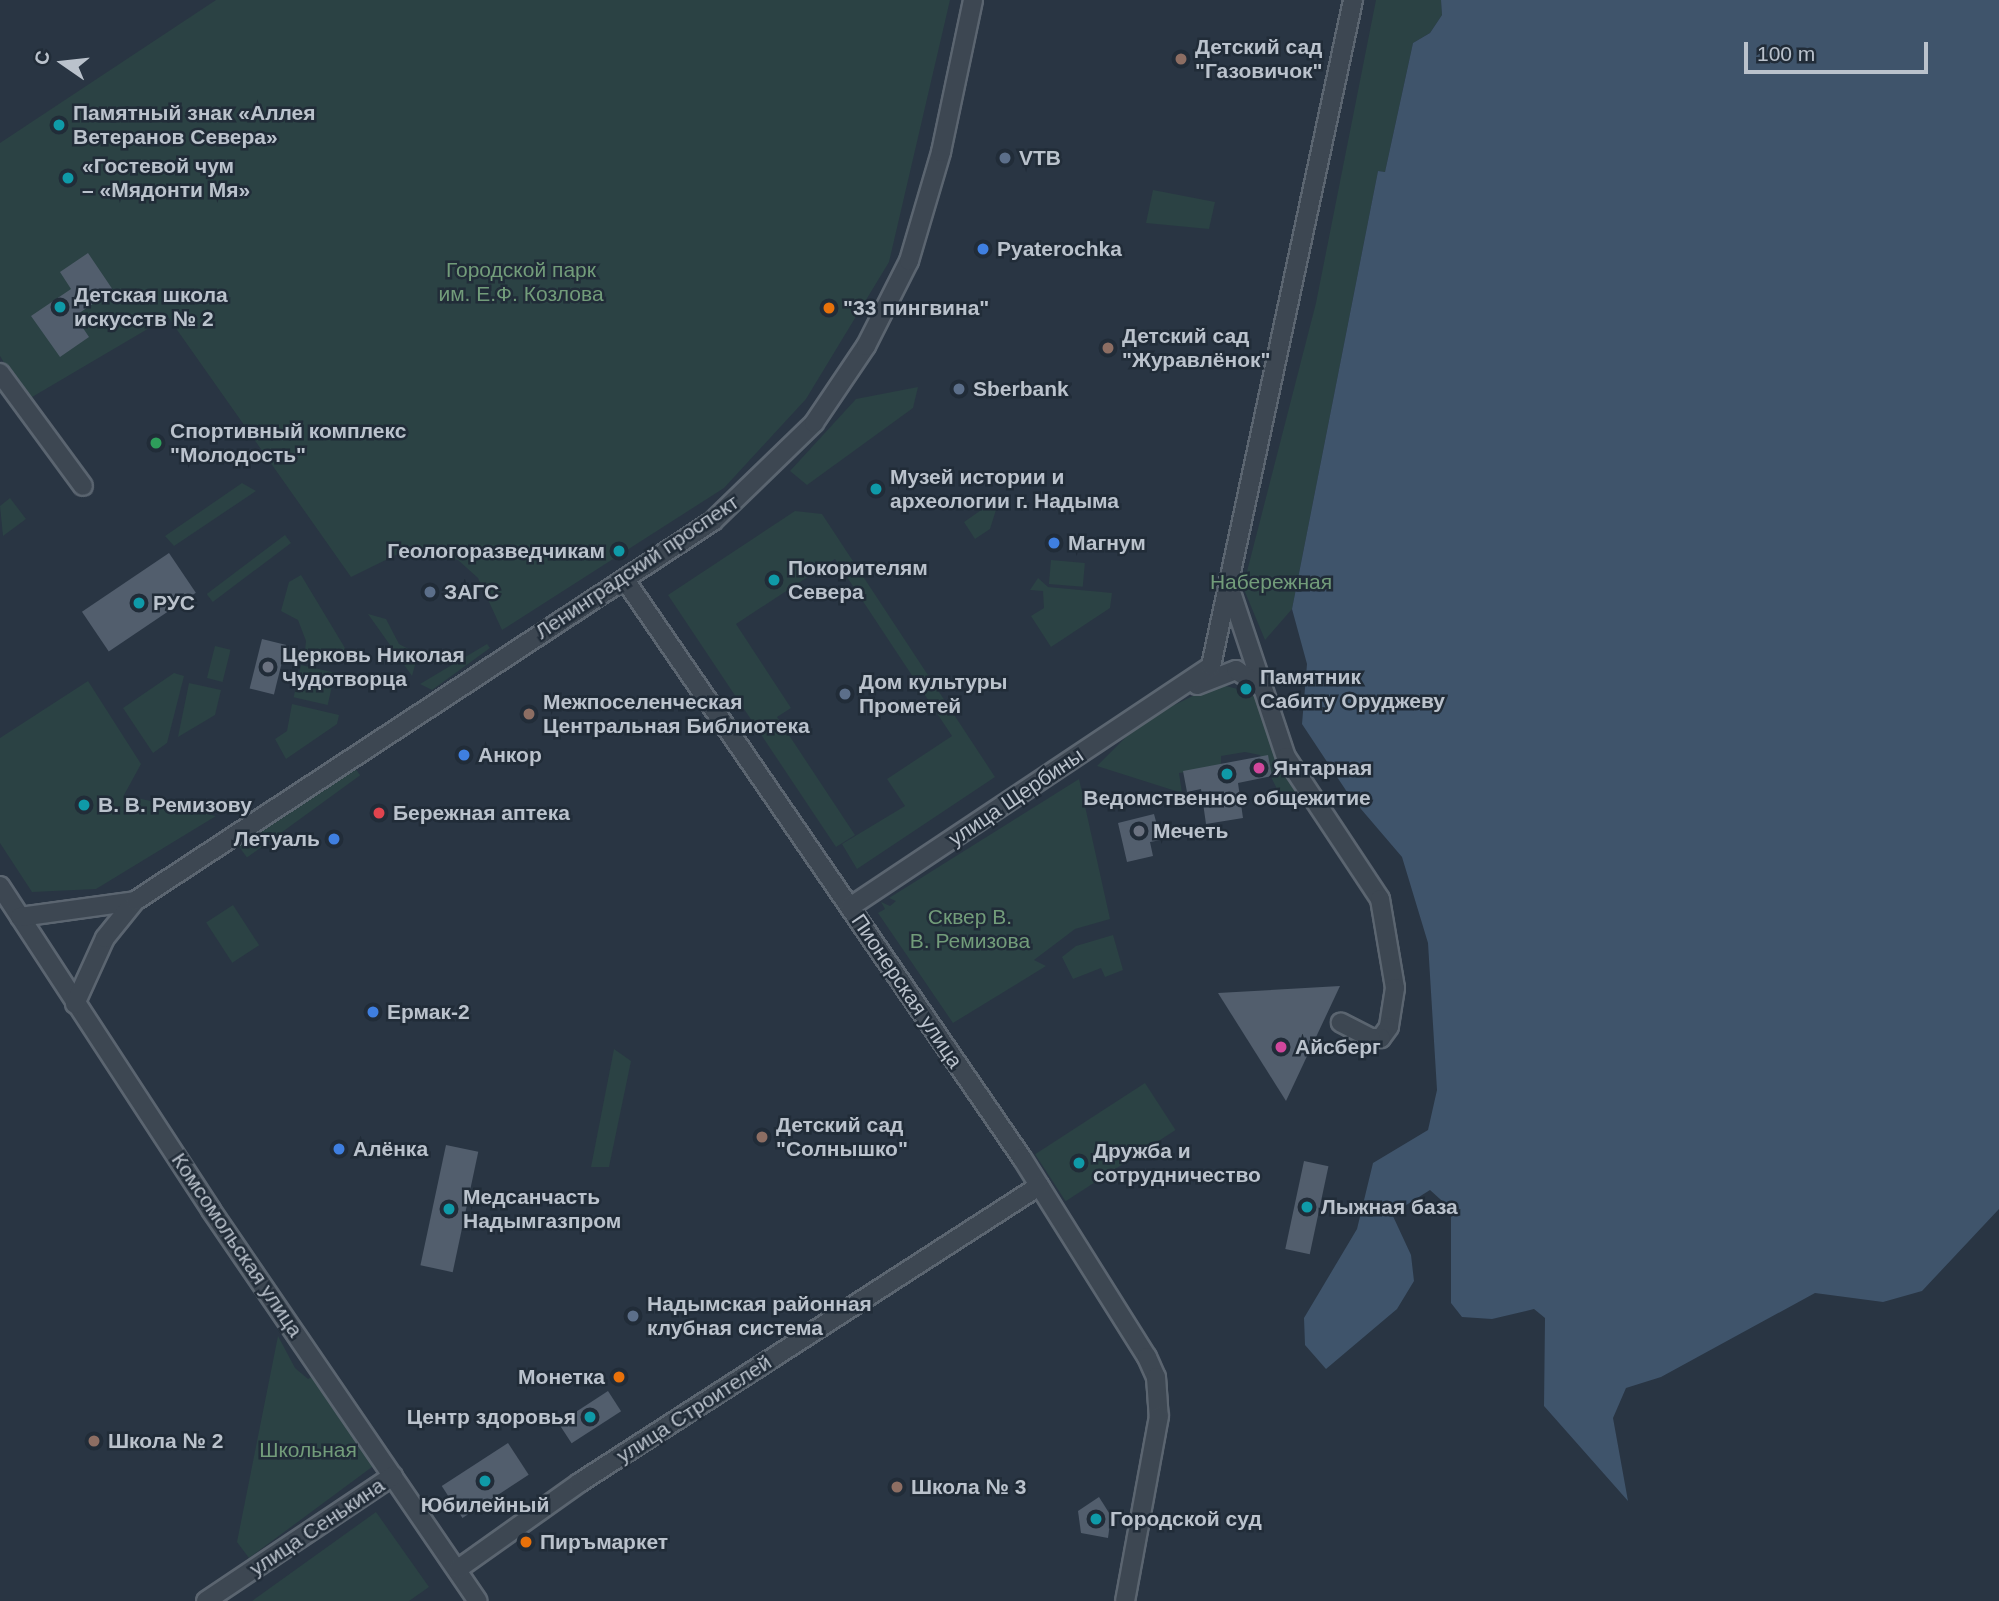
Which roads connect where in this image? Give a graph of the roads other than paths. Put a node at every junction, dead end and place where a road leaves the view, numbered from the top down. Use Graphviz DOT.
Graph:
graph roads {
  1 [pos="973,0"];
  2 [pos="1353,0"];
  3 [pos="0,373"];
  4 [pos="83,486"];
  5 [pos="625,580"];
  6 [pos="1230,589"];
  7 [pos="1222,629"];
  8 [pos="1254,664"];
  9 [pos="1183,686"];
  10 [pos="1261,687"];
  11 [pos="0,886"];
  12 [pos="135,901"];
  13 [pos="850,907"];
  14 [pos="20,917"];
  15 [pos="75,1004"];
  16 [pos="1341,1023"];
  17 [pos="1039,1186"];
  18 [pos="393,1476"];
  19 [pos="458,1569"];
  20 [pos="206,1601"];
  21 [pos="478,1601"];
  22 [pos="1125,1601"];
  1 -- 5 [label="street, Ленинградский проспект"];
  2 -- 6 [label="street"];
  3 -- 4 [label="street"];
  5 -- 12 [label="street, Ленинградский проспект"];
  5 -- 13 [label="street, Пионерская улица"];
  6 -- 7 [label="street"];
  6 -- 8 [label="street"];
  7 -- 8 [label="street"];
  7 -- 9 [label="street"];
  8 -- 10 [label="street"];
  9 -- 10 [label="street"];
  9 -- 13 [label="street, улица Щербины"];
  10 -- 16 [label="street"];
  11 -- 14 [label="street, Комсомольская улица"];
  12 -- 14 [label="street"];
  12 -- 15 [label="street"];
  13 -- 17 [label="street, Пионерская улица"];
  14 -- 15 [label="street, Комсомольская улица"];
  15 -- 18 [label="street, Комсомольская улица"];
  17 -- 19 [label="street, улица Строителей"];
  17 -- 22 [label="street, Пионерская улица"];
  18 -- 19 [label="street, Комсомольская улица"];
  18 -- 20 [label="street, улица Сенькина"];
  19 -- 21 [label="street, Комсомольская улица"];
}
